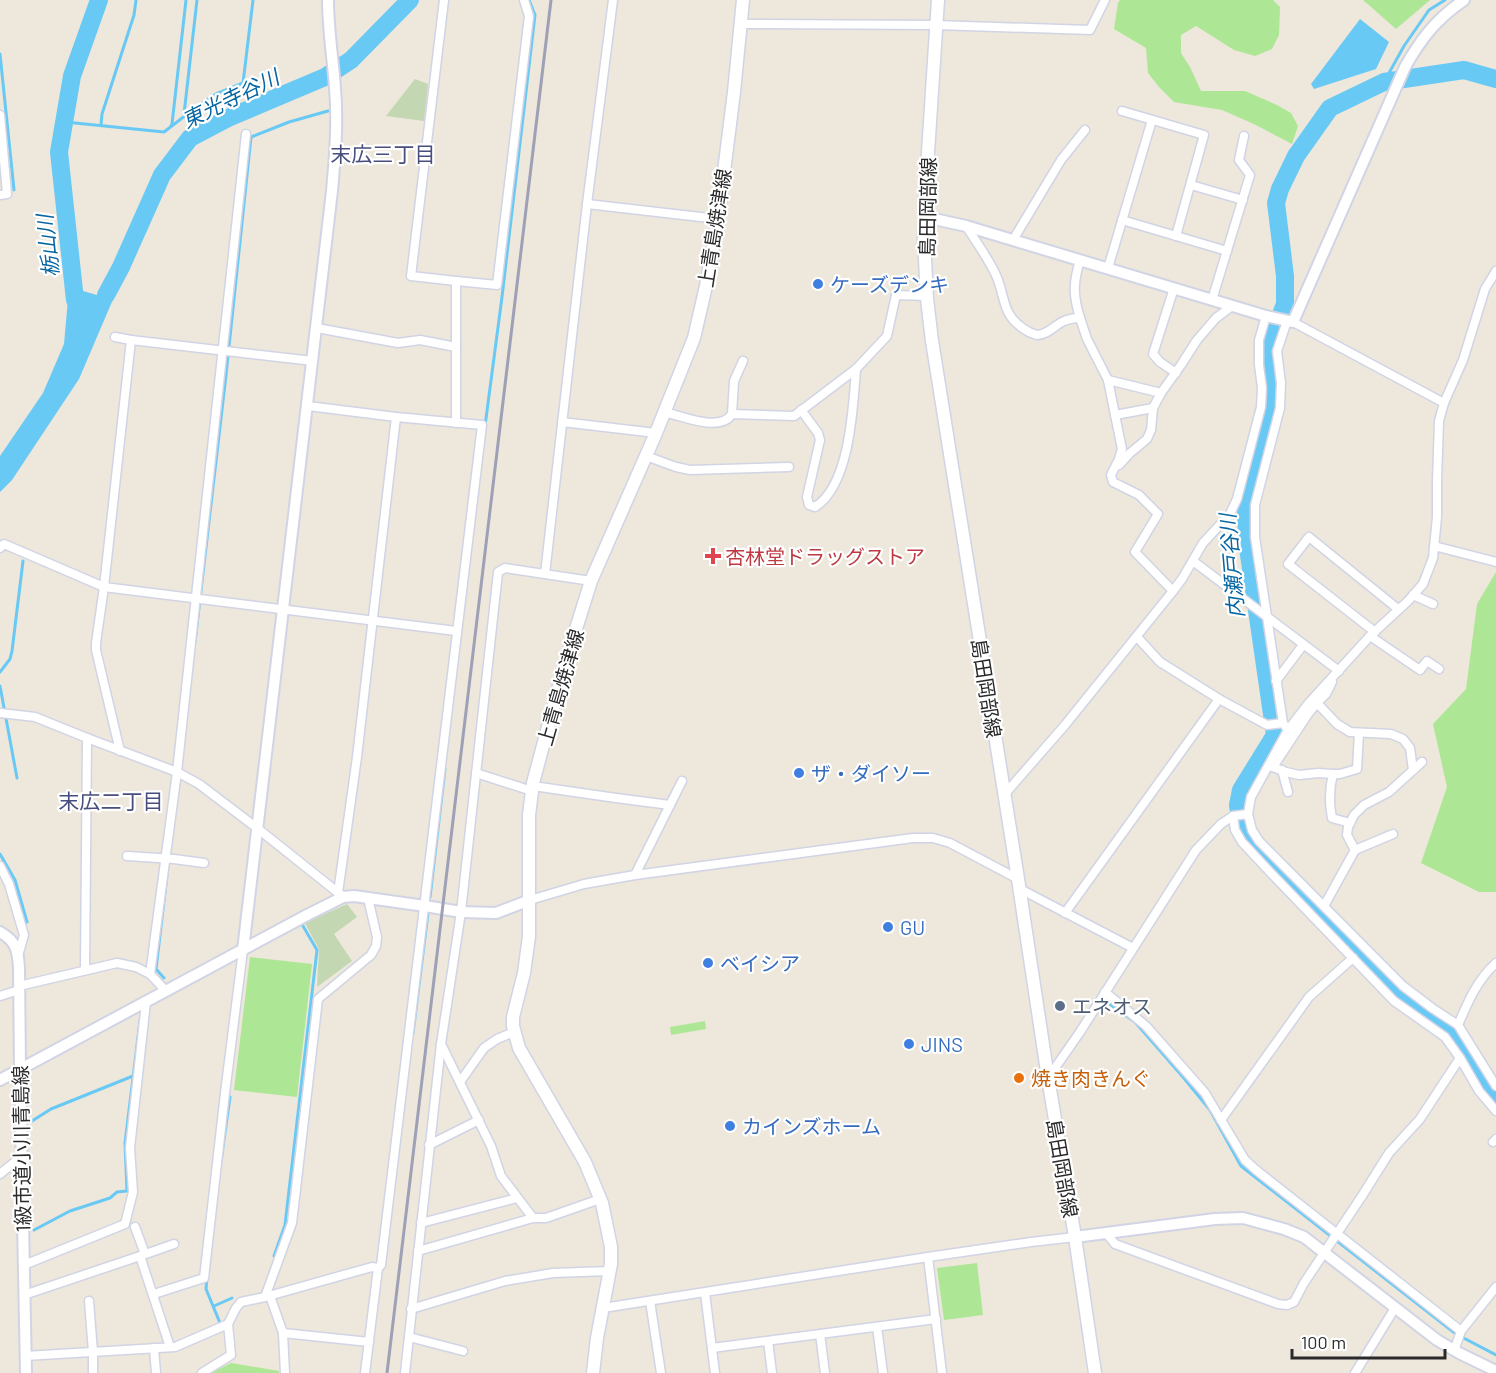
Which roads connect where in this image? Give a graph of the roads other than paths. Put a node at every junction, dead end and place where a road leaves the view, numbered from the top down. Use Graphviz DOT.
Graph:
graph roads {
  1 [pos="328,0"];
  2 [pos="444,0"];
  3 [pos="524,0"];
  4 [pos="613,0"];
  5 [pos="743,0"];
  6 [pos="938,0"];
  7 [pos="1104,0"];
  8 [pos="1464,0"];
  9 [pos="742,24"];
  10 [pos="936,25"];
  11 [pos="1122,111"];
  12 [pos="0,115"];
  13 [pos="1152,120"];
  14 [pos="1085,130"];
  15 [pos="246,134"];
  16 [pos="1244,136"];
  17 [pos="1191,184"];
  18 [pos="0,195"];
  19 [pos="1243,200"];
  20 [pos="587,204"];
  21 [pos="925,217"];
  22 [pos="718,219"];
  23 [pos="1122,220"];
  24 [pos="966,226"];
  25 [pos="1176,236"];
  26 [pos="1013,240"];
  27 [pos="1227,252"];
  28 [pos="1080,260"];
  29 [pos="1108,268"];
  30 [pos="1496,271"];
  31 [pos="456,281"];
  32 [pos="1174,288"];
  33 [pos="927,296"];
  34 [pos="1212,300"];
  35 [pos="1232,306"];
  36 [pos="1270,317"];
  37 [pos="1080,318"];
  38 [pos="1290,322"];
  39 [pos="317,328"];
  40 [pos="115,337"];
  41 [pos="131,340"];
  42 [pos="456,347"];
  43 [pos="222,350"];
  44 [pos="313,361"];
  45 [pos="743,361"];
  46 [pos="856,369"];
  47 [pos="1176,373"];
  48 [pos="1108,380"];
  49 [pos="1161,393"];
  50 [pos="1444,403"];
  51 [pos="308,406"];
  52 [pos="1153,408"];
  53 [pos="801,410"];
  54 [pos="664,412"];
  55 [pos="732,414"];
  56 [pos="1115,415"];
  57 [pos="396,417"];
  58 [pos="562,422"];
  59 [pos="456,423"];
  60 [pos="656,433"];
  61 [pos="646,456"];
  62 [pos="789,468"];
  63 [pos="1114,470"];
  64 [pos="1434,546"];
  65 [pos="0,548"];
  66 [pos="1193,561"];
  67 [pos="1496,562"];
  68 [pos="544,574"];
  69 [pos="591,581"];
  70 [pos="104,587"];
  71 [pos="1173,591"];
  72 [pos="1413,595"];
  73 [pos="196,597"];
  74 [pos="1433,604"];
  75 [pos="282,609"];
  76 [pos="1398,609"];
  77 [pos="1266,617"];
  78 [pos="373,621"];
  79 [pos="456,631"];
  80 [pos="1372,634"];
  81 [pos="1137,637"];
  82 [pos="1303,645"];
  83 [pos="1439,669"];
  84 [pos="1339,671"];
  85 [pos="1331,679"];
  86 [pos="1276,681"];
  87 [pos="1218,699"];
  88 [pos="1317,703"];
  89 [pos="0,713"];
  90 [pos="1285,726"];
  91 [pos="1359,733"];
  92 [pos="87,738"];
  93 [pos="120,751"];
  94 [pos="1422,762"];
  95 [pos="1274,767"];
  96 [pos="1413,770"];
  97 [pos="177,772"];
  98 [pos="476,773"];
  99 [pos="1333,774"];
  100 [pos="682,781"];
  101 [pos="532,788"];
  102 [pos="1288,792"];
  103 [pos="1005,795"];
  104 [pos="670,805"];
  105 [pos="1248,814"];
  106 [pos="1233,816"];
  107 [pos="1350,823"];
  108 [pos="257,828"];
  109 [pos="1393,834"];
  110 [pos="1355,850"];
  111 [pos="127,856"];
  112 [pos="168,859"];
  113 [pos="204,863"];
  114 [pos="0,866"];
  115 [pos="635,875"];
  116 [pos="1019,884"];
  117 [pos="341,895"];
  118 [pos="368,898"];
  119 [pos="530,900"];
  120 [pos="425,906"];
  121 [pos="1324,906"];
  122 [pos="461,912"];
  123 [pos="1065,913"];
  124 [pos="1345,927"];
  125 [pos="0,932"];
  126 [pos="1333,938"];
  127 [pos="1133,948"];
  128 [pos="243,950"];
  129 [pos="18,956"];
  130 [pos="1353,958"];
  131 [pos="1496,963"];
  132 [pos="85,969"];
  133 [pos="150,974"];
  134 [pos="19,988"];
  135 [pos="166,991"];
  136 [pos="1105,992"];
  137 [pos="0,996"];
  138 [pos="146,1002"];
  139 [pos="1457,1024"];
  140 [pos="514,1032"];
  141 [pos="1445,1037"];
  142 [pos="441,1044"];
  143 [pos="1460,1058"];
  144 [pos="20,1070"];
  145 [pos="1048,1078"];
  146 [pos="0,1080"];
  147 [pos="460,1082"];
  148 [pos="1496,1086"];
  149 [pos="1496,1091"];
  150 [pos="1485,1099"];
  151 [pos="1496,1111"];
  152 [pos="479,1120"];
  153 [pos="1221,1120"];
  154 [pos="429,1145"];
  155 [pos="21,1157"];
  156 [pos="0,1174"];
  157 [pos="517,1198"];
  158 [pos="600,1199"];
  159 [pos="533,1218"];
  160 [pos="421,1223"];
  161 [pos="135,1227"];
  162 [pos="1106,1233"];
  163 [pos="1338,1234"];
  164 [pos="1076,1237"];
  165 [pos="174,1244"];
  166 [pos="418,1251"];
  167 [pos="1325,1253"];
  168 [pos="142,1255"];
  169 [pos="928,1257"];
  170 [pos="24,1265"];
  171 [pos="378,1268"];
  172 [pos="610,1271"];
  173 [pos="1496,1287"];
  174 [pos="705,1293"];
  175 [pos="154,1294"];
  176 [pos="24,1295"];
  177 [pos="267,1297"];
  178 [pos="89,1301"];
  179 [pos="650,1301"];
  180 [pos="603,1308"];
  181 [pos="1395,1308"];
  182 [pos="411,1309"];
  183 [pos="936,1319"];
  184 [pos="228,1324"];
  185 [pos="877,1327"];
  186 [pos="1461,1331"];
  187 [pos="283,1333"];
  188 [pos="820,1334"];
  189 [pos="409,1337"];
  190 [pos="768,1341"];
  191 [pos="369,1342"];
  192 [pos="170,1347"];
  193 [pos="154,1348"];
  194 [pos="712,1348"];
  195 [pos="463,1351"];
  196 [pos="1454,1351"];
  197 [pos="93,1352"];
  198 [pos="26,1356"];
  199 [pos="1496,1371"];
  200 [pos="26,1373"];
  201 [pos="93,1373"];
  202 [pos="156,1373"];
  203 [pos="202,1373"];
  204 [pos="285,1373"];
  205 [pos="365,1373"];
  206 [pos="405,1373"];
  207 [pos="593,1373"];
  208 [pos="661,1373"];
  209 [pos="715,1373"];
  210 [pos="772,1373"];
  211 [pos="825,1373"];
  212 [pos="883,1373"];
  213 [pos="942,1373"];
  214 [pos="1095,1373"];
  215 [pos="1355,1373"];
  1 -- 39 [label="street"];
  2 -- 31 [label="street"];
  3 -- 31 [label="street"];
  4 -- 20 [label="street"];
  5 -- 9 [label="main road, 上青島焼津線"];
  6 -- 10 [label="main road, 島田岡部線"];
  7 -- 10 [label="street"];
  8 -- 38 [label="street"];
  9 -- 10 [label="street"];
  9 -- 22 [label="main road, 上青島焼津線"];
  10 -- 21 [label="main road, 島田岡部線"];
  11 -- 13 [label="street"];
  12 -- 18 [label="street"];
  13 -- 17 [label="street"];
  13 -- 23 [label="street"];
  14 -- 26 [label="street"];
  15 -- 43 [label="street"];
  16 -- 19 [label="street"];
  17 -- 19 [label="street"];
  17 -- 25 [label="street"];
  19 -- 27 [label="street"];
  20 -- 22 [label="street"];
  20 -- 58 [label="street"];
  21 -- 24 [label="street"];
  21 -- 33 [label="main road, 島田岡部線"];
  22 -- 54 [label="main road, 上青島焼津線"];
  23 -- 25 [label="street"];
  23 -- 29 [label="street"];
  24 -- 26 [label="street"];
  24 -- 37 [label="street"];
  25 -- 27 [label="street"];
  26 -- 28 [label="street"];
  27 -- 34 [label="street"];
  28 -- 29 [label="street"];
  28 -- 37 [label="street"];
  29 -- 32 [label="street"];
  30 -- 50 [label="street"];
  31 -- 42 [label="street"];
  32 -- 34 [label="street"];
  32 -- 47 [label="street"];
  33 -- 46 [label="street"];
  33 -- 103 [label="main road, 島田岡部線"];
  34 -- 35 [label="street"];
  35 -- 36 [label="street"];
  35 -- 47 [label="street"];
  36 -- 38 [label="street"];
  36 -- 66 [label="street"];
  37 -- 48 [label="street"];
  38 -- 50 [label="street"];
  38 -- 77 [label="street"];
  39 -- 42 [label="street"];
  39 -- 44 [label="street"];
  40 -- 41 [label="street"];
  41 -- 43 [label="street"];
  41 -- 70 [label="street"];
  42 -- 59 [label="street"];
  43 -- 44 [label="street"];
  43 -- 73 [label="street"];
  44 -- 51 [label="street"];
  45 -- 55 [label="street"];
  46 -- 53 [label="street"];
  46 -- 53 [label="street"];
  47 -- 49 [label="street"];
  48 -- 49 [label="street"];
  48 -- 56 [label="street"];
  49 -- 52 [label="street"];
  50 -- 64 [label="street"];
  51 -- 57 [label="street"];
  51 -- 75 [label="street"];
  52 -- 56 [label="street"];
  52 -- 63 [label="street"];
  53 -- 55 [label="street"];
  54 -- 55 [label="street"];
  54 -- 60 [label="main road, 上青島焼津線"];
  56 -- 63 [label="street"];
  57 -- 59 [label="street"];
  57 -- 78 [label="street"];
  58 -- 60 [label="street"];
  58 -- 68 [label="street"];
  59 -- 79 [label="street"];
  60 -- 61 [label="main road, 上青島焼津線"];
  61 -- 62 [label="street"];
  61 -- 69 [label="main road, 上青島焼津線"];
  63 -- 71 [label="street"];
  64 -- 67 [label="street"];
  64 -- 72 [label="street"];
  65 -- 70 [label="street"];
  66 -- 71 [label="street"];
  66 -- 77 [label="street"];
  68 -- 69 [label="street"];
  68 -- 98 [label="street"];
  69 -- 101 [label="main road, 上青島焼津線"];
  70 -- 73 [label="street"];
  70 -- 93 [label="street"];
  71 -- 81 [label="street"];
  72 -- 74 [label="street"];
  72 -- 76 [label="street"];
  73 -- 75 [label="street"];
  73 -- 97 [label="street"];
  75 -- 78 [label="street"];
  75 -- 108 [label="street"];
  76 -- 80 [label="street"];
  76 -- 80 [label="street"];
  77 -- 82 [label="street"];
  77 -- 86 [label="street"];
  78 -- 79 [label="street"];
  78 -- 117 [label="street"];
  79 -- 120 [label="street"];
  80 -- 83 [label="street"];
  80 -- 84 [label="street"];
  81 -- 87 [label="street"];
  81 -- 103 [label="street"];
  82 -- 84 [label="street"];
  82 -- 86 [label="street"];
  84 -- 85 [label="street"];
  85 -- 88 [label="street"];
  85 -- 90 [label="street"];
  86 -- 90 [label="street"];
  87 -- 90 [label="street"];
  87 -- 123 [label="street"];
  88 -- 91 [label="street"];
  88 -- 95 [label="street"];
  89 -- 92 [label="street"];
  90 -- 95 [label="street"];
  91 -- 96 [label="street"];
  91 -- 99 [label="street"];
  92 -- 93 [label="street"];
  92 -- 132 [label="street"];
  93 -- 97 [label="street"];
  94 -- 96 [label="street"];
  95 -- 99 [label="street"];
  95 -- 102 [label="street"];
  95 -- 105 [label="street"];
  96 -- 107 [label="street"];
  97 -- 108 [label="street"];
  97 -- 112 [label="street"];
  98 -- 101 [label="street"];
  98 -- 122 [label="street"];
  99 -- 107 [label="street"];
  100 -- 104 [label="street"];
  101 -- 104 [label="street"];
  101 -- 119 [label="main road, 上青島焼津線"];
  103 -- 116 [label="main road, 島田岡部線"];
  104 -- 115 [label="street"];
  105 -- 106 [label="street"];
  105 -- 121 [label="street"];
  106 -- 126 [label="street"];
  106 -- 127 [label="street"];
  107 -- 110 [label="street"];
  108 -- 117 [label="street"];
  108 -- 128 [label="street"];
  109 -- 110 [label="street"];
  110 -- 121 [label="street"];
  111 -- 112 [label="street"];
  112 -- 113 [label="street"];
  112 -- 133 [label="street"];
  114 -- 129 [label="street"];
  115 -- 116 [label="street"];
  115 -- 119 [label="street"];
  116 -- 123 [label="street"];
  116 -- 145 [label="main road, 島田岡部線"];
  117 -- 118 [label="street"];
  117 -- 128 [label="street"];
  118 -- 120 [label="street"];
  118 -- 177 [label="street"];
  119 -- 122 [label="street"];
  119 -- 140 [label="main road, 上青島焼津線"];
  120 -- 122 [label="street"];
  120 -- 171 [label="street"];
  121 -- 124 [label="street"];
  122 -- 142 [label="street"];
  123 -- 127 [label="street"];
  124 -- 126 [label="street"];
  124 -- 139 [label="street"];
  125 -- 129 [label="street"];
  126 -- 130 [label="street"];
  127 -- 136 [label="street"];
  128 -- 135 [label="street"];
  128 -- 175 [label="street"];
  129 -- 134 [label="street, 1級市道小川青島線"];
  130 -- 141 [label="street"];
  130 -- 153 [label="street"];
  131 -- 139 [label="street"];
  132 -- 133 [label="street"];
  132 -- 134 [label="street"];
  133 -- 135 [label="street"];
  134 -- 137 [label="street"];
  134 -- 144 [label="street, 1級市道小川青島線"];
  135 -- 138 [label="street"];
  136 -- 145 [label="street"];
  136 -- 153 [label="street"];
  138 -- 144 [label="street"];
  138 -- 170 [label="street"];
  139 -- 141 [label="street"];
  139 -- 148 [label="street"];
  140 -- 147 [label="street"];
  140 -- 158 [label="main road, 上青島焼津線"];
  141 -- 143 [label="street"];
  142 -- 147 [label="street"];
  142 -- 154 [label="street"];
  143 -- 150 [label="street"];
  143 -- 163 [label="street"];
  144 -- 146 [label="street"];
  144 -- 155 [label="street, 1級市道小川青島線"];
  145 -- 164 [label="main road, 島田岡部線"];
  147 -- 152 [label="street"];
  149 -- 150 [label="street"];
  150 -- 151 [label="street"];
  152 -- 154 [label="street"];
  152 -- 157 [label="street"];
  153 -- 163 [label="street"];
  154 -- 160 [label="street"];
  155 -- 156 [label="street"];
  155 -- 170 [label="street, 1級市道小川青島線"];
  157 -- 159 [label="street"];
  157 -- 160 [label="street"];
  158 -- 159 [label="street"];
  158 -- 172 [label="main road, 上青島焼津線"];
  159 -- 166 [label="street"];
  160 -- 166 [label="street"];
  161 -- 168 [label="street"];
  162 -- 164 [label="street"];
  162 -- 167 [label="street"];
  162 -- 167 [label="street"];
  163 -- 167 [label="street"];
  163 -- 186 [label="street"];
  164 -- 169 [label="street"];
  164 -- 214 [label="main road, 島田岡部線"];
  165 -- 168 [label="street"];
  166 -- 182 [label="street"];
  167 -- 181 [label="street"];
  168 -- 175 [label="street"];
  168 -- 176 [label="street"];
  169 -- 174 [label="street"];
  169 -- 183 [label="street"];
  170 -- 176 [label="street, 1級市道小川青島線"];
  171 -- 177 [label="street"];
  171 -- 191 [label="street"];
  172 -- 180 [label="main road, 上青島焼津線"];
  172 -- 182 [label="street"];
  173 -- 186 [label="street"];
  174 -- 179 [label="street"];
  174 -- 194 [label="street"];
  175 -- 192 [label="street"];
  176 -- 198 [label="street, 1級市道小川青島線"];
  177 -- 184 [label="street"];
  177 -- 187 [label="street"];
  178 -- 197 [label="street"];
  179 -- 180 [label="street"];
  179 -- 208 [label="street"];
  180 -- 207 [label="main road, 上青島焼津線"];
  181 -- 196 [label="street"];
  181 -- 215 [label="street"];
  182 -- 189 [label="street"];
  183 -- 185 [label="street"];
  183 -- 213 [label="street"];
  184 -- 192 [label="street"];
  184 -- 203 [label="street"];
  185 -- 188 [label="street"];
  185 -- 212 [label="street"];
  186 -- 196 [label="street"];
  187 -- 191 [label="street"];
  187 -- 204 [label="street"];
  188 -- 190 [label="street"];
  188 -- 211 [label="street"];
  189 -- 195 [label="street"];
  189 -- 206 [label="street"];
  190 -- 194 [label="street"];
  190 -- 210 [label="street"];
  191 -- 205 [label="street"];
  192 -- 193 [label="street"];
  193 -- 197 [label="street"];
  193 -- 202 [label="street"];
  194 -- 209 [label="street"];
  196 -- 199 [label="street"];
  197 -- 198 [label="street"];
  197 -- 201 [label="street"];
  198 -- 200 [label="street, 1級市道小川青島線"];
}
